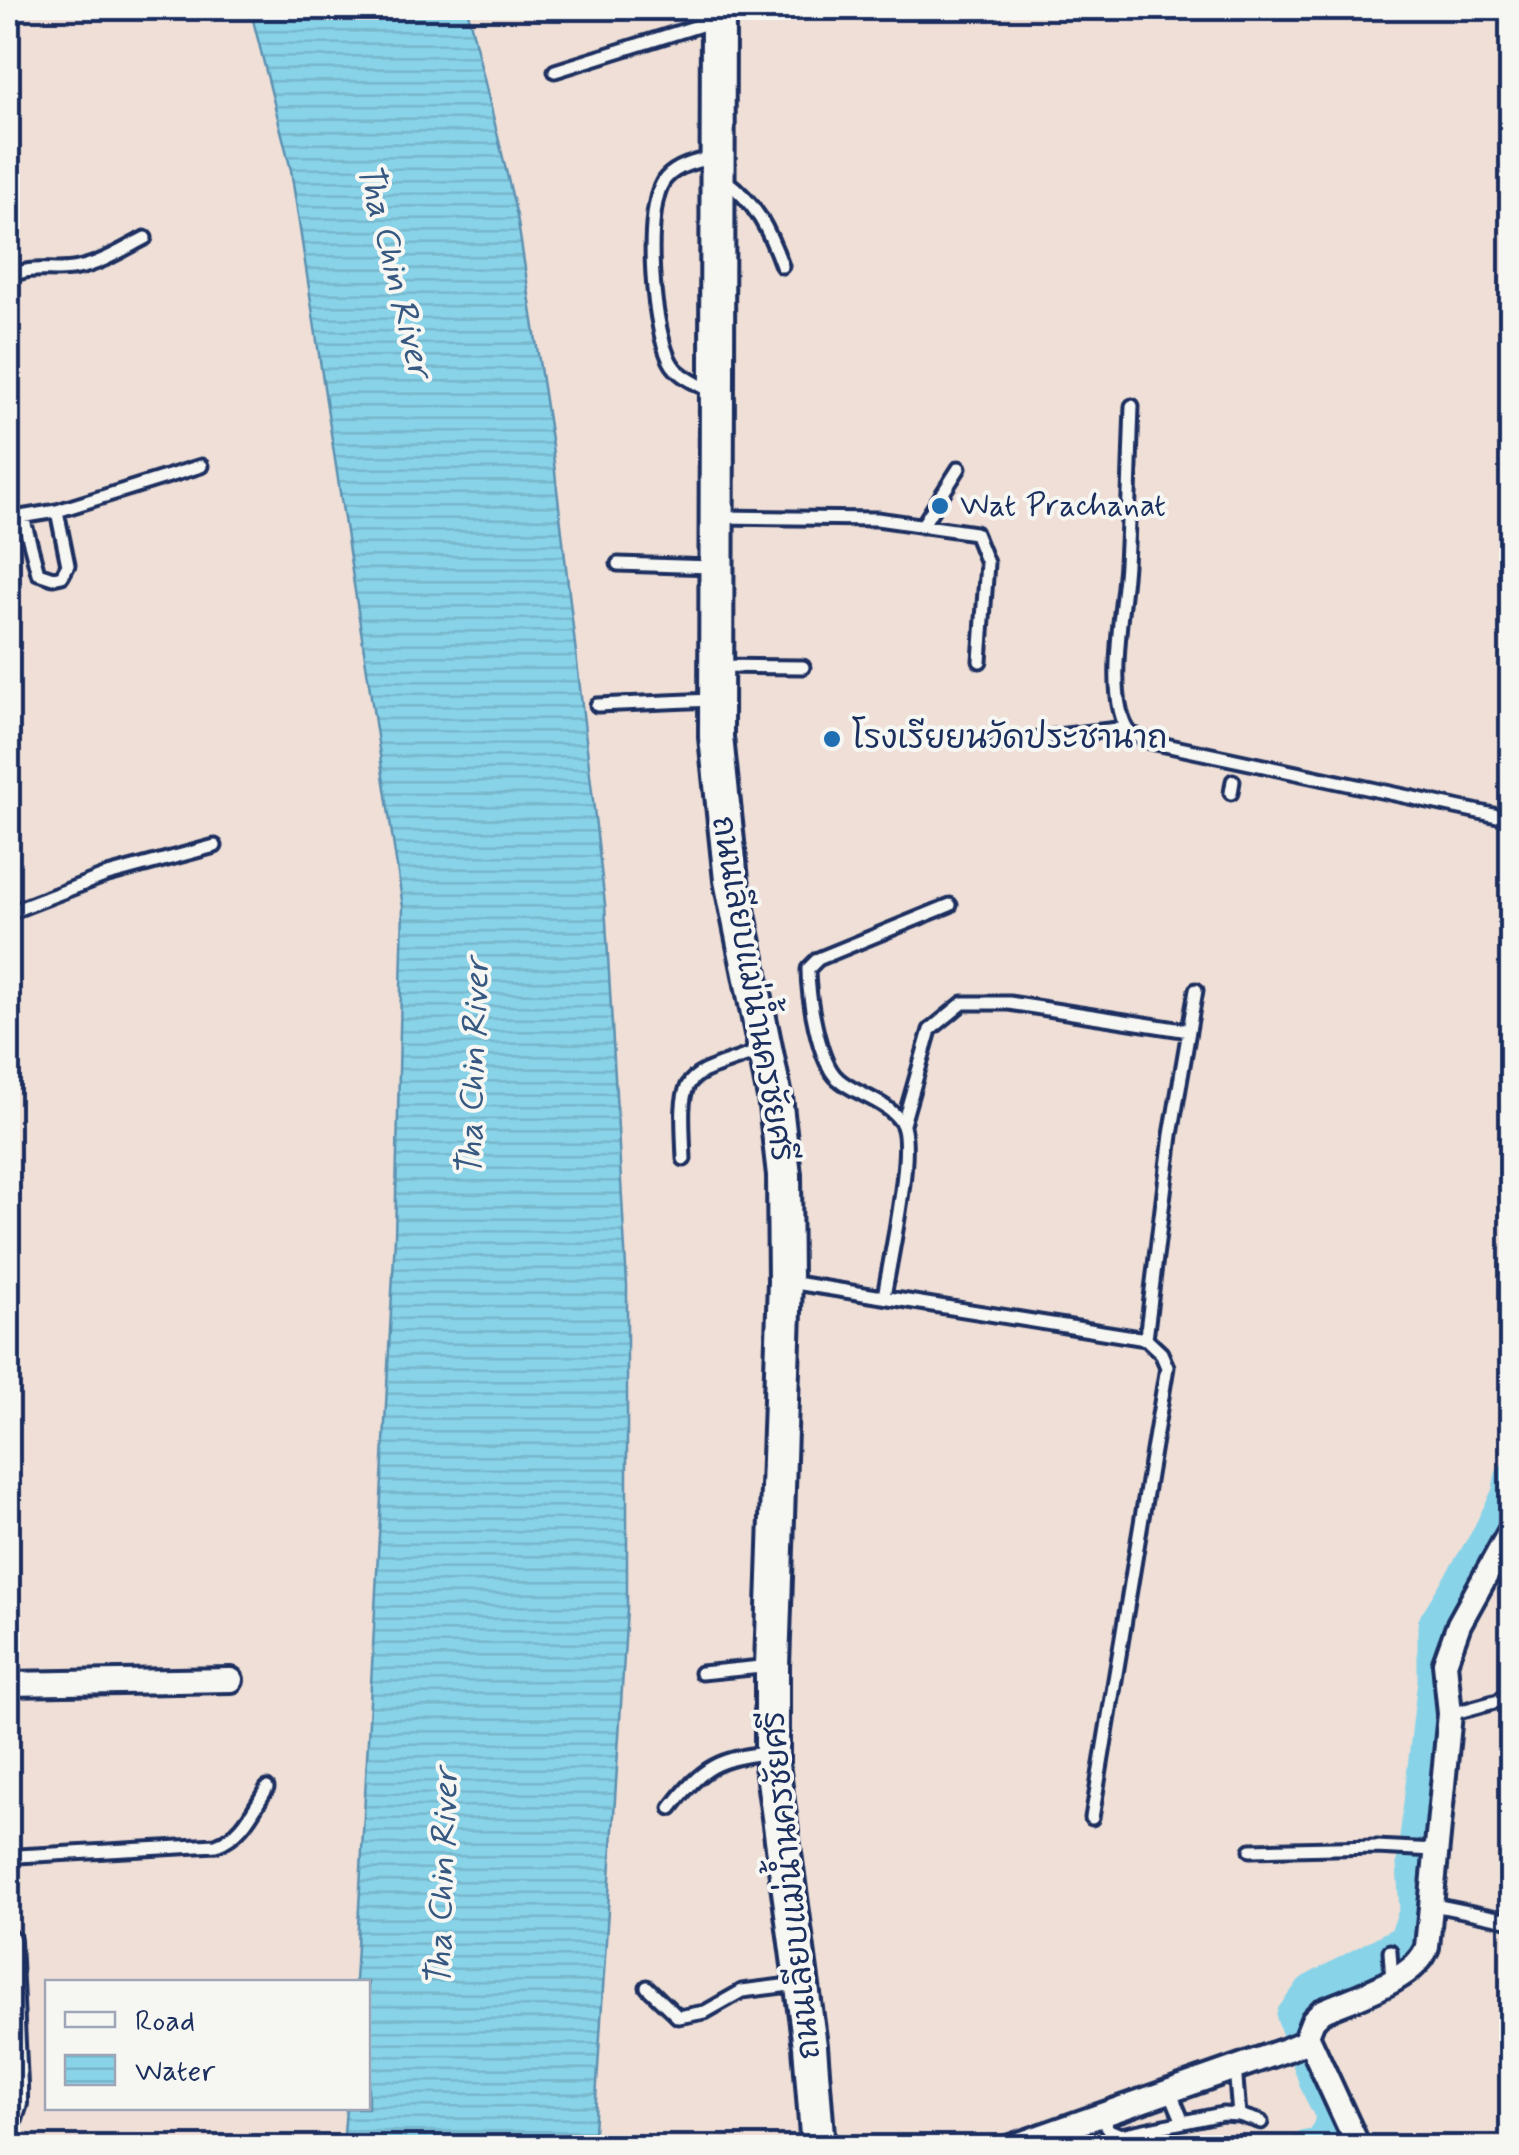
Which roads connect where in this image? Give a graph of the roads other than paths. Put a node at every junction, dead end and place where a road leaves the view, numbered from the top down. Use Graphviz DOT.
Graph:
graph roads {
  1 [pos="718,14"];
  2 [pos="555,71"];
  3 [pos="716,165"];
  4 [pos="145,238"];
  5 [pos="782,266"];
  6 [pos="8,278"];
  7 [pos="716,395"];
  8 [pos="1132,406"];
  9 [pos="201,466"];
  10 [pos="958,468"];
  11 [pos="57,511"];
  12 [pos="23,517"];
  13 [pos="716,517"];
  14 [pos="8,519"];
  15 [pos="922,526"];
  16 [pos="618,564"];
  17 [pos="716,567"];
  18 [pos="980,661"];
  19 [pos="716,666"];
  20 [pos="803,668"];
  21 [pos="716,700"];
  22 [pos="597,705"];
  23 [pos="1126,728"];
  24 [pos="997,743"];
  25 [pos="1512,819"];
  26 [pos="216,846"];
  27 [pos="950,905"];
  28 [pos="8,912"];
  29 [pos="1196,990"];
  30 [pos="1189,1030"];
  31 [pos="765,1050"];
  32 [pos="903,1124"];
  33 [pos="684,1160"];
  34 [pos="785,1281"];
  35 [pos="884,1297"];
  36 [pos="1146,1339"];
  37 [pos="1512,1528"];
  38 [pos="772,1666"];
  39 [pos="701,1673"];
  40 [pos="231,1680"];
  41 [pos="8,1684"];
  42 [pos="1512,1691"];
  43 [pos="1450,1714"];
  44 [pos="772,1752"];
  45 [pos="267,1788"];
  46 [pos="671,1808"];
  47 [pos="1092,1818"];
  48 [pos="1252,1850"];
  49 [pos="1429,1850"];
  50 [pos="8,1862"];
  51 [pos="1429,1904"];
  52 [pos="1512,1921"];
  53 [pos="8,1941"];
  54 [pos="802,1983"];
  55 [pos="646,1987"];
  56 [pos="1299,2042"];
  57 [pos="1236,2067"];
  58 [pos="1170,2090"];
  59 [pos="1239,2115"];
  60 [pos="1100,2117"];
  61 [pos="1183,2122"];
  62 [pos="1261,2122"];
  63 [pos="8,2125"];
  64 [pos="818,2148"];
  65 [pos="1008,2148"];
  66 [pos="1359,2148"];
  1 -- 2 [label="lane"];
  1 -- 3 [label="main road, ถนนเลียบแม่น้ำนครชัยศรี"];
  3 -- 5 [label="lane"];
  3 -- 7 [label="main road, ถนนเลียบแม่น้ำนครชัยศรี"];
  3 -- 7 [label="lane"];
  4 -- 6 [label="lane"];
  7 -- 13 [label="main road, ถนนเลียบแม่น้ำนครชัยศรี"];
  8 -- 23 [label="lane"];
  9 -- 11 [label="lane"];
  10 -- 15 [label="lane"];
  11 -- 12 [label="lane"];
  11 -- 12 [label="lane"];
  12 -- 14 [label="lane"];
  13 -- 15 [label="lane"];
  13 -- 17 [label="main road, ถนนเลียบแม่น้ำนครชัยศรี"];
  15 -- 18 [label="lane"];
  16 -- 17 [label="lane"];
  17 -- 19 [label="main road, ถนนเลียบแม่น้ำนครชัยศรี"];
  19 -- 20 [label="lane"];
  19 -- 21 [label="main road, ถนนเลียบแม่น้ำนครชัยศรี"];
  21 -- 22 [label="lane"];
  21 -- 31 [label="main road, ถนนเลียบแม่น้ำนครชัยศรี"];
  23 -- 24 [label="lane"];
  23 -- 25 [label="lane"];
  26 -- 28 [label="lane"];
  27 -- 32 [label="lane"];
  29 -- 30 [label="lane"];
  30 -- 32 [label="lane"];
  30 -- 36 [label="lane"];
  31 -- 33 [label="lane"];
  31 -- 34 [label="main road, ถนนเลียบแม่น้ำนครชัยศรี"];
  32 -- 35 [label="lane"];
  34 -- 35 [label="lane"];
  34 -- 38 [label="main road, ถนนเลียบแม่น้ำนครชัยศรี"];
  35 -- 36 [label="lane"];
  36 -- 47 [label="lane"];
  37 -- 43 [label="street"];
  38 -- 39 [label="lane"];
  38 -- 44 [label="main road, ถนนเลียบแม่น้ำนครชัยศรี"];
  40 -- 41 [label="street"];
  42 -- 43 [label="lane"];
  43 -- 49 [label="street"];
  44 -- 46 [label="lane"];
  44 -- 54 [label="main road, ถนนเลียบแม่น้ำนครชัยศรี"];
  45 -- 50 [label="lane"];
  48 -- 49 [label="lane"];
  49 -- 51 [label="street"];
  51 -- 52 [label="lane"];
  51 -- 56 [label="street"];
  53 -- 63 [label="street"];
  54 -- 55 [label="lane"];
  54 -- 64 [label="main road, ถนนเลียบแม่น้ำนครชัยศรี"];
  56 -- 57 [label="street"];
  56 -- 66 [label="street"];
  57 -- 58 [label="street"];
  57 -- 59 [label="lane"];
  58 -- 60 [label="street"];
  58 -- 61 [label="lane"];
  59 -- 61 [label="lane"];
  59 -- 62 [label="lane"];
  60 -- 61 [label="lane"];
  60 -- 65 [label="street"];
}
